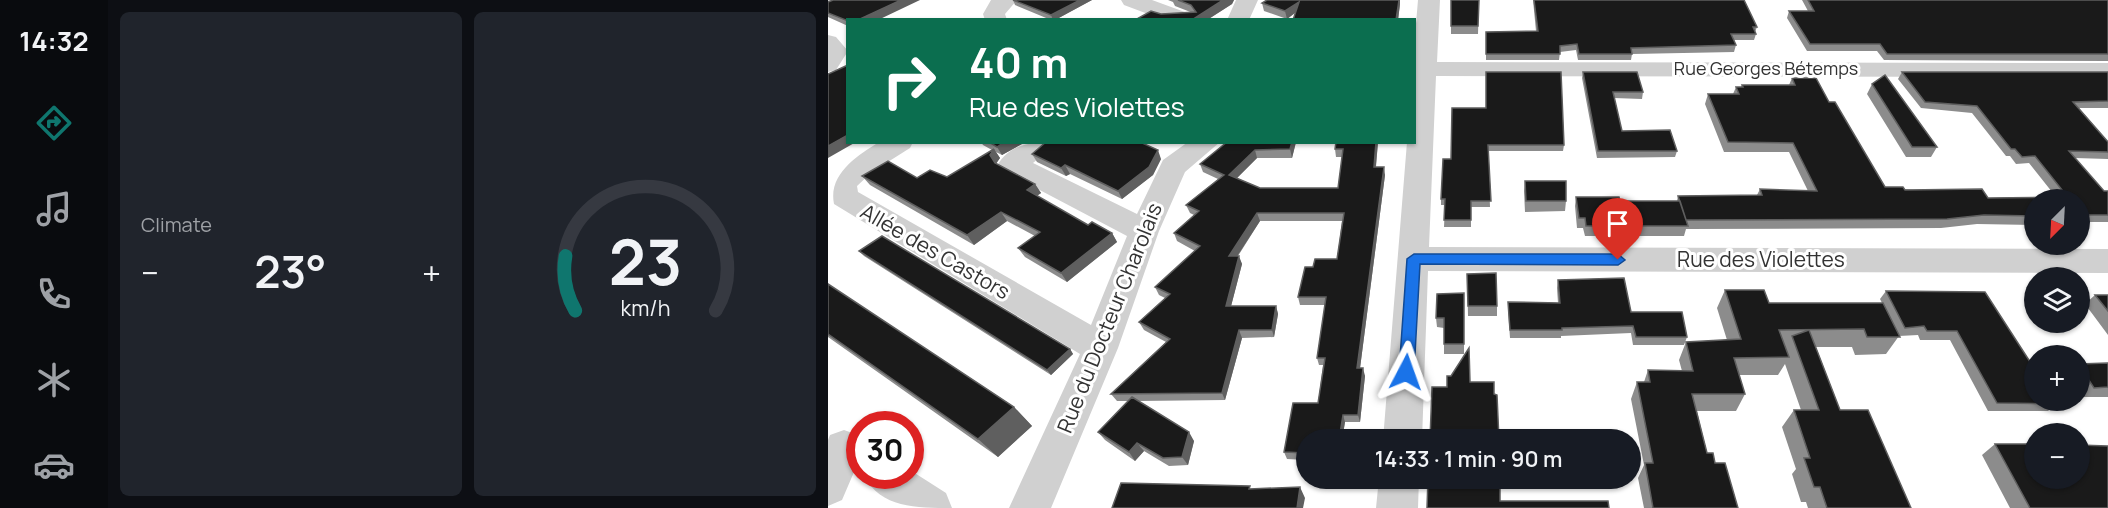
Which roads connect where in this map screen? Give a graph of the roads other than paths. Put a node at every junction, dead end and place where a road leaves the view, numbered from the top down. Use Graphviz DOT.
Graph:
graph roads {
  1 [pos="1006,0"];
  2 [pos="1132,0"];
  3 [pos="1247,0"];
  4 [pos="1428,0"];
  5 [pos="995,18"];
  6 [pos="1180,18"];
  7 [pos="1239,18"];
  8 [pos="828,42"];
  9 [pos="828,65"];
  10 [pos="1424,69"];
  11 [pos="2108,70"];
  12 [pos="897,144"];
  13 [pos="1042,144"];
  14 [pos="1204,144"];
  15 [pos="1144,231"];
  16 [pos="1414,259"];
  17 [pos="2108,261"];
  18 [pos="1100,348"];
  19 [pos="1403,429"];
  20 [pos="844,447"];
  21 [pos="828,486"];
  22 [pos="903,489"];
  23 [pos="1398,489"];
  24 [pos="931,508"];
  25 [pos="1030,508"];
  26 [pos="1397,508"];
  1 -- 5 [label="street"];
  2 -- 6 [label="street"];
  3 -- 7 [label="street"];
  4 -- 10 [label="street"];
  8 -- 9 [label="street"];
  10 -- 11 [label="street, Rue Georges Bétemps"];
  10 -- 16 [label="street"];
  12 -- 18 [label="street, Allée des Castors"];
  13 -- 15 [label="street"];
  14 -- 15 [label="street, Rue du Docteur Charolais"];
  15 -- 18 [label="street, Rue du Docteur Charolais"];
  16 -- 17 [label="street, Rue des Violettes"];
  16 -- 19 [label="street"];
  18 -- 25 [label="street, Rue du Docteur Charolais"];
  20 -- 21 [label="street"];
  22 -- 24 [label="street"];
  23 -- 26 [label="street"];
}
